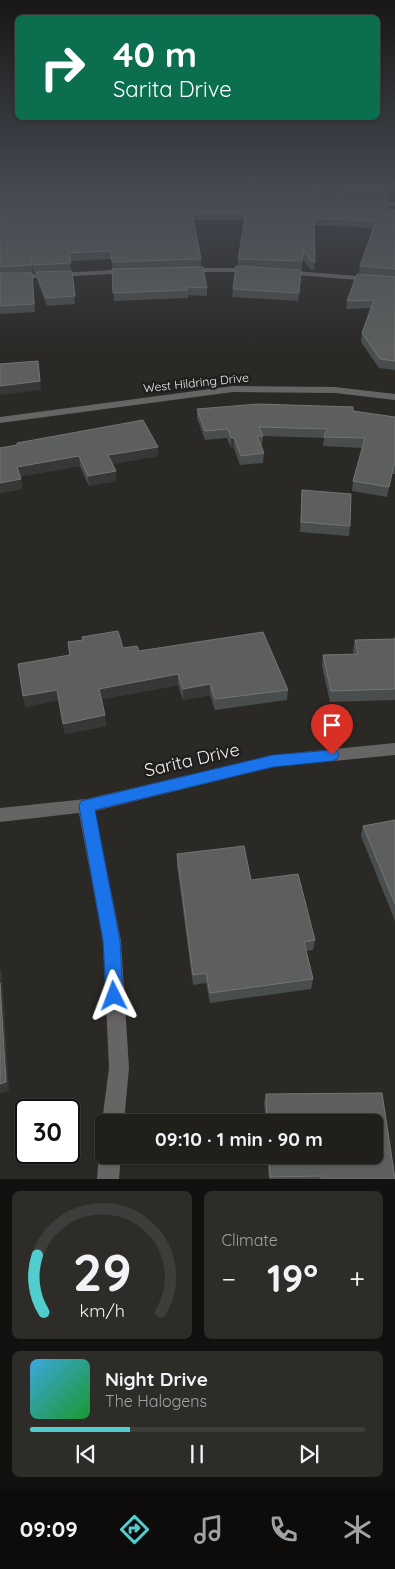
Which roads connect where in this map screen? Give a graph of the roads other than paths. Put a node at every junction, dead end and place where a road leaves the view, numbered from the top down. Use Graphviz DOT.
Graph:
graph roads {
  1 [pos="176,270"];
  2 [pos="139,271"];
  3 [pos="263,271"];
  4 [pos="272,271"];
  5 [pos="0,278"];
  6 [pos="395,281"];
  7 [pos="395,397"];
  8 [pos="0,420"];
  9 [pos="395,749"];
  10 [pos="86,806"];
  11 [pos="0,815"];
  12 [pos="114,1114"];
  13 [pos="109,1164"];
  14 [pos="108,1179"];
  1 -- 3 [label="street"];
  2 -- 5 [label="street"];
  4 -- 6 [label="street"];
  7 -- 8 [label="street, West Hildring Drive"];
  9 -- 10 [label="street, Sarita Drive"];
  10 -- 11 [label="street, Sarita Drive"];
  10 -- 12 [label="street"];
  13 -- 14 [label="street"];
}
